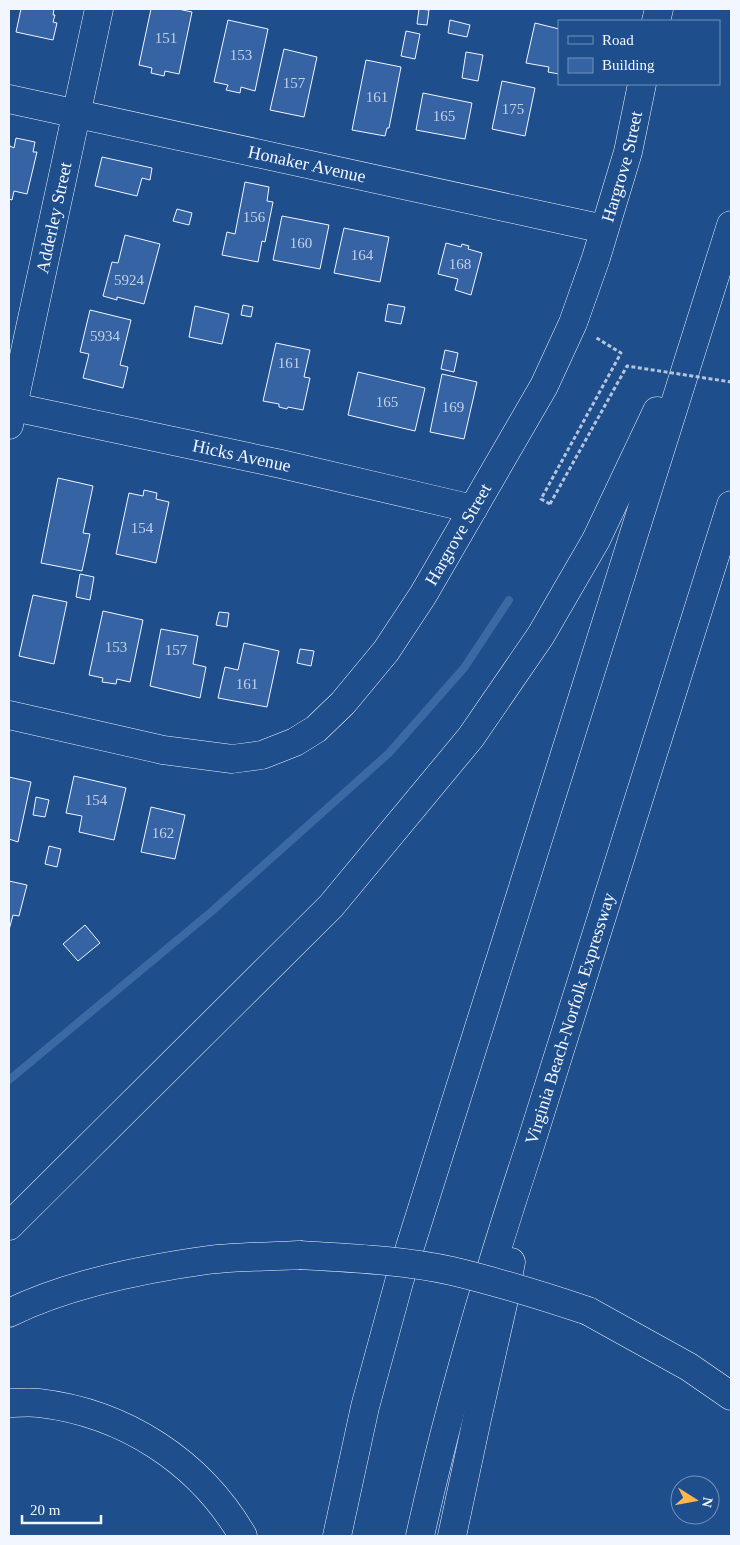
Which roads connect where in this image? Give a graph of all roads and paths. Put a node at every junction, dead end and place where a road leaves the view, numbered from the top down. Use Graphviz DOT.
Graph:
graph roads {
  1 [pos="99,9"];
  2 [pos="642,85"];
  3 [pos="9,98"];
  4 [pos="78,113"];
  5 [pos="731,225"];
  6 [pos="604,229"];
  7 [pos="712,289"];
  8 [pos="574,323"];
  9 [pos="731,382"];
  10 [pos="10,413"];
  11 [pos="731,505"];
  12 [pos="473,509"];
  13 [pos="9,715"];
  14 [pos="530,1149"];
  15 [pos="9,1226"];
  16 [pos="9,1313"];
  17 [pos="731,1396"];
  18 [pos="9,1403"];
  19 [pos="242,1536"];
  20 [pos="337,1536"];
  21 [pos="420,1536"];
  22 [pos="452,1536"];
  1 -- 4 [label="main road, Adderley Street"];
  2 -- 6 [label="main road, Hargrove Street"];
  3 -- 4 [label="main road, Honaker Avenue"];
  4 -- 6 [label="main road, Honaker Avenue"];
  4 -- 10 [label="main road, Adderley Street"];
  5 -- 7 [label="main road"];
  6 -- 8 [label="main road, Hargrove Street"];
  7 -- 15 [label="main road"];
  7 -- 20 [label="main road"];
  8 -- 9 [label="path, bridge"];
  8 -- 12 [label="main road, Hargrove Street"];
  10 -- 12 [label="main road, Hicks Avenue"];
  11 -- 14 [label="main road, Virginia Beach-Norfolk Expressway"];
  12 -- 13 [label="main road, Hargrove Street"];
  14 -- 21 [label="main road, Virginia Beach-Norfolk Expressway"];
  14 -- 22 [label="main road"];
  16 -- 17 [label="main road, bridge"];
  18 -- 19 [label="main road"];
}
